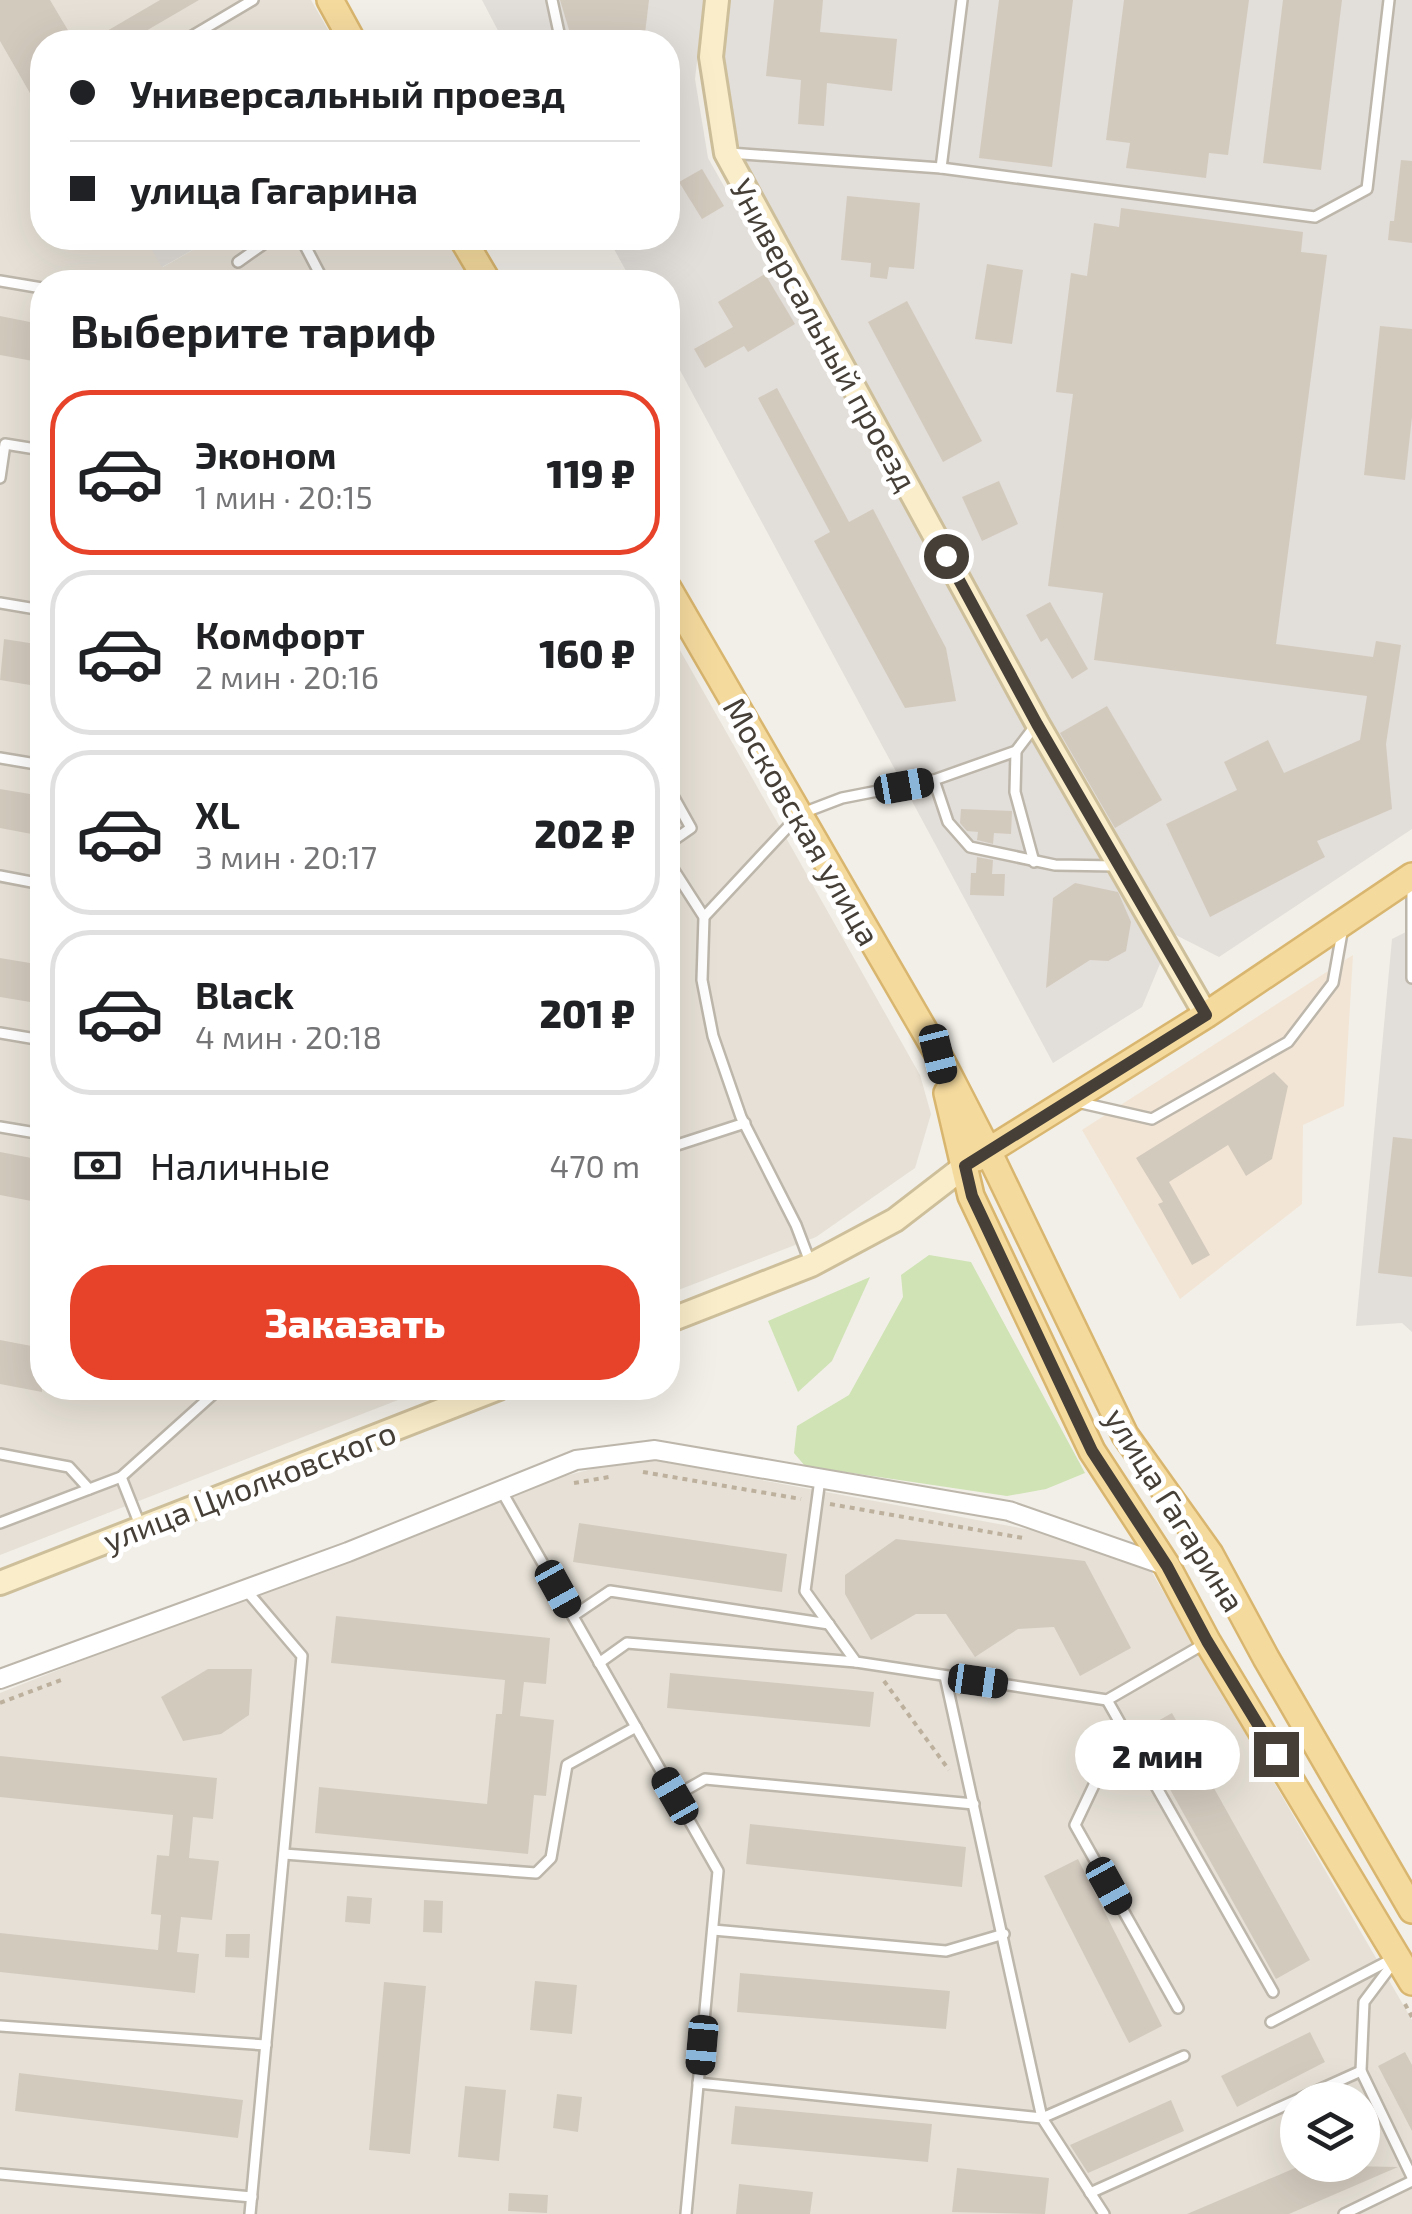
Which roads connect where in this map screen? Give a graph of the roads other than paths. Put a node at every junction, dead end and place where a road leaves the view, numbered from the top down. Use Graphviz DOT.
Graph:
graph roads {
  1 [pos="253,0"];
  2 [pos="330,0"];
  3 [pos="552,0"];
  4 [pos="717,0"];
  5 [pos="962,0"];
  6 [pos="1389,0"];
  7 [pos="202,30"];
  8 [pos="347,30"];
  9 [pos="558,30"];
  10 [pos="726,153"];
  11 [pos="941,168"];
  12 [pos="255,250"];
  13 [pos="238,262"];
  14 [pos="0,281"];
  15 [pos="30,286"];
  16 [pos="3,440"];
  17 [pos="30,447"];
  18 [pos="0,478"];
  19 [pos="0,603"];
  20 [pos="30,608"];
  21 [pos="680,609"];
  22 [pos="1037,724"];
  23 [pos="1016,751"];
  24 [pos="0,758"];
  25 [pos="30,764"];
  26 [pos="934,780"];
  27 [pos="680,808"];
  28 [pos="800,814"];
  29 [pos="680,836"];
  30 [pos="1034,862"];
  31 [pos="1119,866"];
  32 [pos="0,876"];
  33 [pos="1412,878"];
  34 [pos="680,879"];
  35 [pos="30,882"];
  36 [pos="704,916"];
  37 [pos="1344,923"];
  38 [pos="1412,978"];
  39 [pos="1206,1015"];
  40 [pos="0,1032"];
  41 [pos="30,1038"];
  42 [pos="938,1054"];
  43 [pos="1069,1100"];
  44 [pos="745,1123"];
  45 [pos="0,1127"];
  46 [pos="30,1132"];
  47 [pos="680,1144"];
  48 [pos="988,1151"];
  49 [pos="965,1166"];
  50 [pos="811,1265"];
  51 [pos="680,1316"];
  52 [pos="206,1400"];
  53 [pos="467,1400"];
  54 [pos="0,1454"];
  55 [pos="120,1476"];
  56 [pos="820,1479"];
  57 [pos="88,1489"];
  58 [pos="501,1490"];
  59 [pos="0,1522"];
  60 [pos="141,1528"];
  61 [pos="1167,1566"];
  62 [pos="0,1583"];
  63 [pos="246,1590"];
  64 [pos="573,1616"];
  65 [pos="829,1624"];
  66 [pos="1207,1641"];
  67 [pos="599,1662"];
  68 [pos="856,1662"];
  69 [pos="945,1676"];
  70 [pos="0,1679"];
  71 [pos="1107,1700"];
  72 [pos="1122,1726"];
  73 [pos="636,1727"];
  74 [pos="675,1796"];
  75 [pos="974,1804"];
  76 [pos="284,1854"];
  77 [pos="1412,1910"];
  78 [pos="712,1930"];
  79 [pos="1004,1934"];
  80 [pos="1399,1956"];
  81 [pos="1412,1982"];
  82 [pos="1273,1992"];
  83 [pos="1178,2008"];
  84 [pos="1271,2022"];
  85 [pos="0,2026"];
  86 [pos="266,2045"];
  87 [pos="1184,2056"];
  88 [pos="1361,2071"];
  89 [pos="698,2083"];
  90 [pos="1042,2118"];
  91 [pos="0,2174"];
  92 [pos="1412,2179"];
  93 [pos="1090,2193"];
  94 [pos="252,2197"];
  95 [pos="250,2214"];
  96 [pos="686,2214"];
  97 [pos="1104,2214"];
  98 [pos="1344,2214"];
  1 -- 7 [label="lane"];
  2 -- 8 [label="main road"];
  3 -- 9 [label="lane"];
  4 -- 10 [label="street, Универсальный проезд"];
  5 -- 11 [label="lane"];
  6 -- 11 [label="lane"];
  10 -- 11 [label="lane"];
  10 -- 22 [label="street, Универсальный проезд"];
  12 -- 13 [label="lane"];
  14 -- 15 [label="lane"];
  16 -- 17 [label="lane"];
  16 -- 18 [label="lane"];
  19 -- 20 [label="lane"];
  21 -- 28 [label="main road, Московская улица"];
  22 -- 23 [label="lane"];
  22 -- 31 [label="street, Универсальный проезд"];
  23 -- 26 [label="lane"];
  23 -- 30 [label="lane"];
  24 -- 25 [label="lane"];
  26 -- 28 [label="lane"];
  26 -- 30 [label="lane"];
  27 -- 29 [label="lane"];
  28 -- 36 [label="lane"];
  28 -- 42 [label="main road, Московская улица"];
  30 -- 31 [label="lane"];
  31 -- 39 [label="street, Универсальный проезд"];
  32 -- 35 [label="lane"];
  33 -- 37 [label="main road"];
  33 -- 38 [label="lane"];
  34 -- 36 [label="lane"];
  36 -- 44 [label="lane"];
  37 -- 39 [label="main road"];
  37 -- 43 [label="lane"];
  39 -- 43 [label="main road"];
  40 -- 41 [label="lane"];
  42 -- 48 [label="main road, Московская улица"];
  42 -- 49 [label="main road, Московская улица"];
  43 -- 48 [label="main road"];
  44 -- 47 [label="lane"];
  44 -- 50 [label="lane"];
  45 -- 46 [label="lane"];
  48 -- 49 [label="main road"];
  48 -- 77 [label="main road, улица Гагарина"];
  49 -- 50 [label="street"];
  49 -- 61 [label="main road, улица Гагарина"];
  50 -- 51 [label="street"];
  52 -- 55 [label="lane"];
  53 -- 60 [label="street, улица Циолковского"];
  54 -- 57 [label="lane"];
  55 -- 57 [label="lane"];
  55 -- 60 [label="lane"];
  56 -- 58 [label="street"];
  56 -- 61 [label="street"];
  56 -- 65 [label="lane"];
  57 -- 59 [label="lane"];
  58 -- 63 [label="street"];
  58 -- 64 [label="lane"];
  60 -- 62 [label="street, улица Циолковского"];
  61 -- 66 [label="main road, улица Гагарина"];
  63 -- 70 [label="street"];
  63 -- 76 [label="lane"];
  64 -- 65 [label="lane"];
  64 -- 67 [label="lane"];
  65 -- 68 [label="lane"];
  66 -- 71 [label="lane"];
  66 -- 80 [label="main road, улица Гагарина"];
  67 -- 68 [label="lane"];
  67 -- 73 [label="lane"];
  68 -- 69 [label="lane"];
  69 -- 71 [label="lane"];
  69 -- 75 [label="lane"];
  71 -- 72 [label="lane"];
  72 -- 82 [label="lane"];
  72 -- 83 [label="lane"];
  73 -- 74 [label="lane"];
  73 -- 76 [label="lane"];
  74 -- 75 [label="lane"];
  74 -- 78 [label="lane"];
  75 -- 79 [label="lane"];
  76 -- 86 [label="lane"];
  78 -- 79 [label="lane"];
  78 -- 89 [label="lane"];
  79 -- 90 [label="lane"];
  80 -- 81 [label="main road, улица Гагарина"];
  80 -- 84 [label="lane"];
  80 -- 88 [label="lane"];
  85 -- 86 [label="lane"];
  86 -- 94 [label="lane"];
  87 -- 90 [label="lane"];
  88 -- 92 [label="lane"];
  88 -- 93 [label="lane"];
  89 -- 90 [label="lane"];
  89 -- 96 [label="lane"];
  90 -- 93 [label="lane"];
  91 -- 94 [label="lane"];
  92 -- 98 [label="lane"];
  93 -- 97 [label="lane"];
  94 -- 95 [label="lane"];
}
